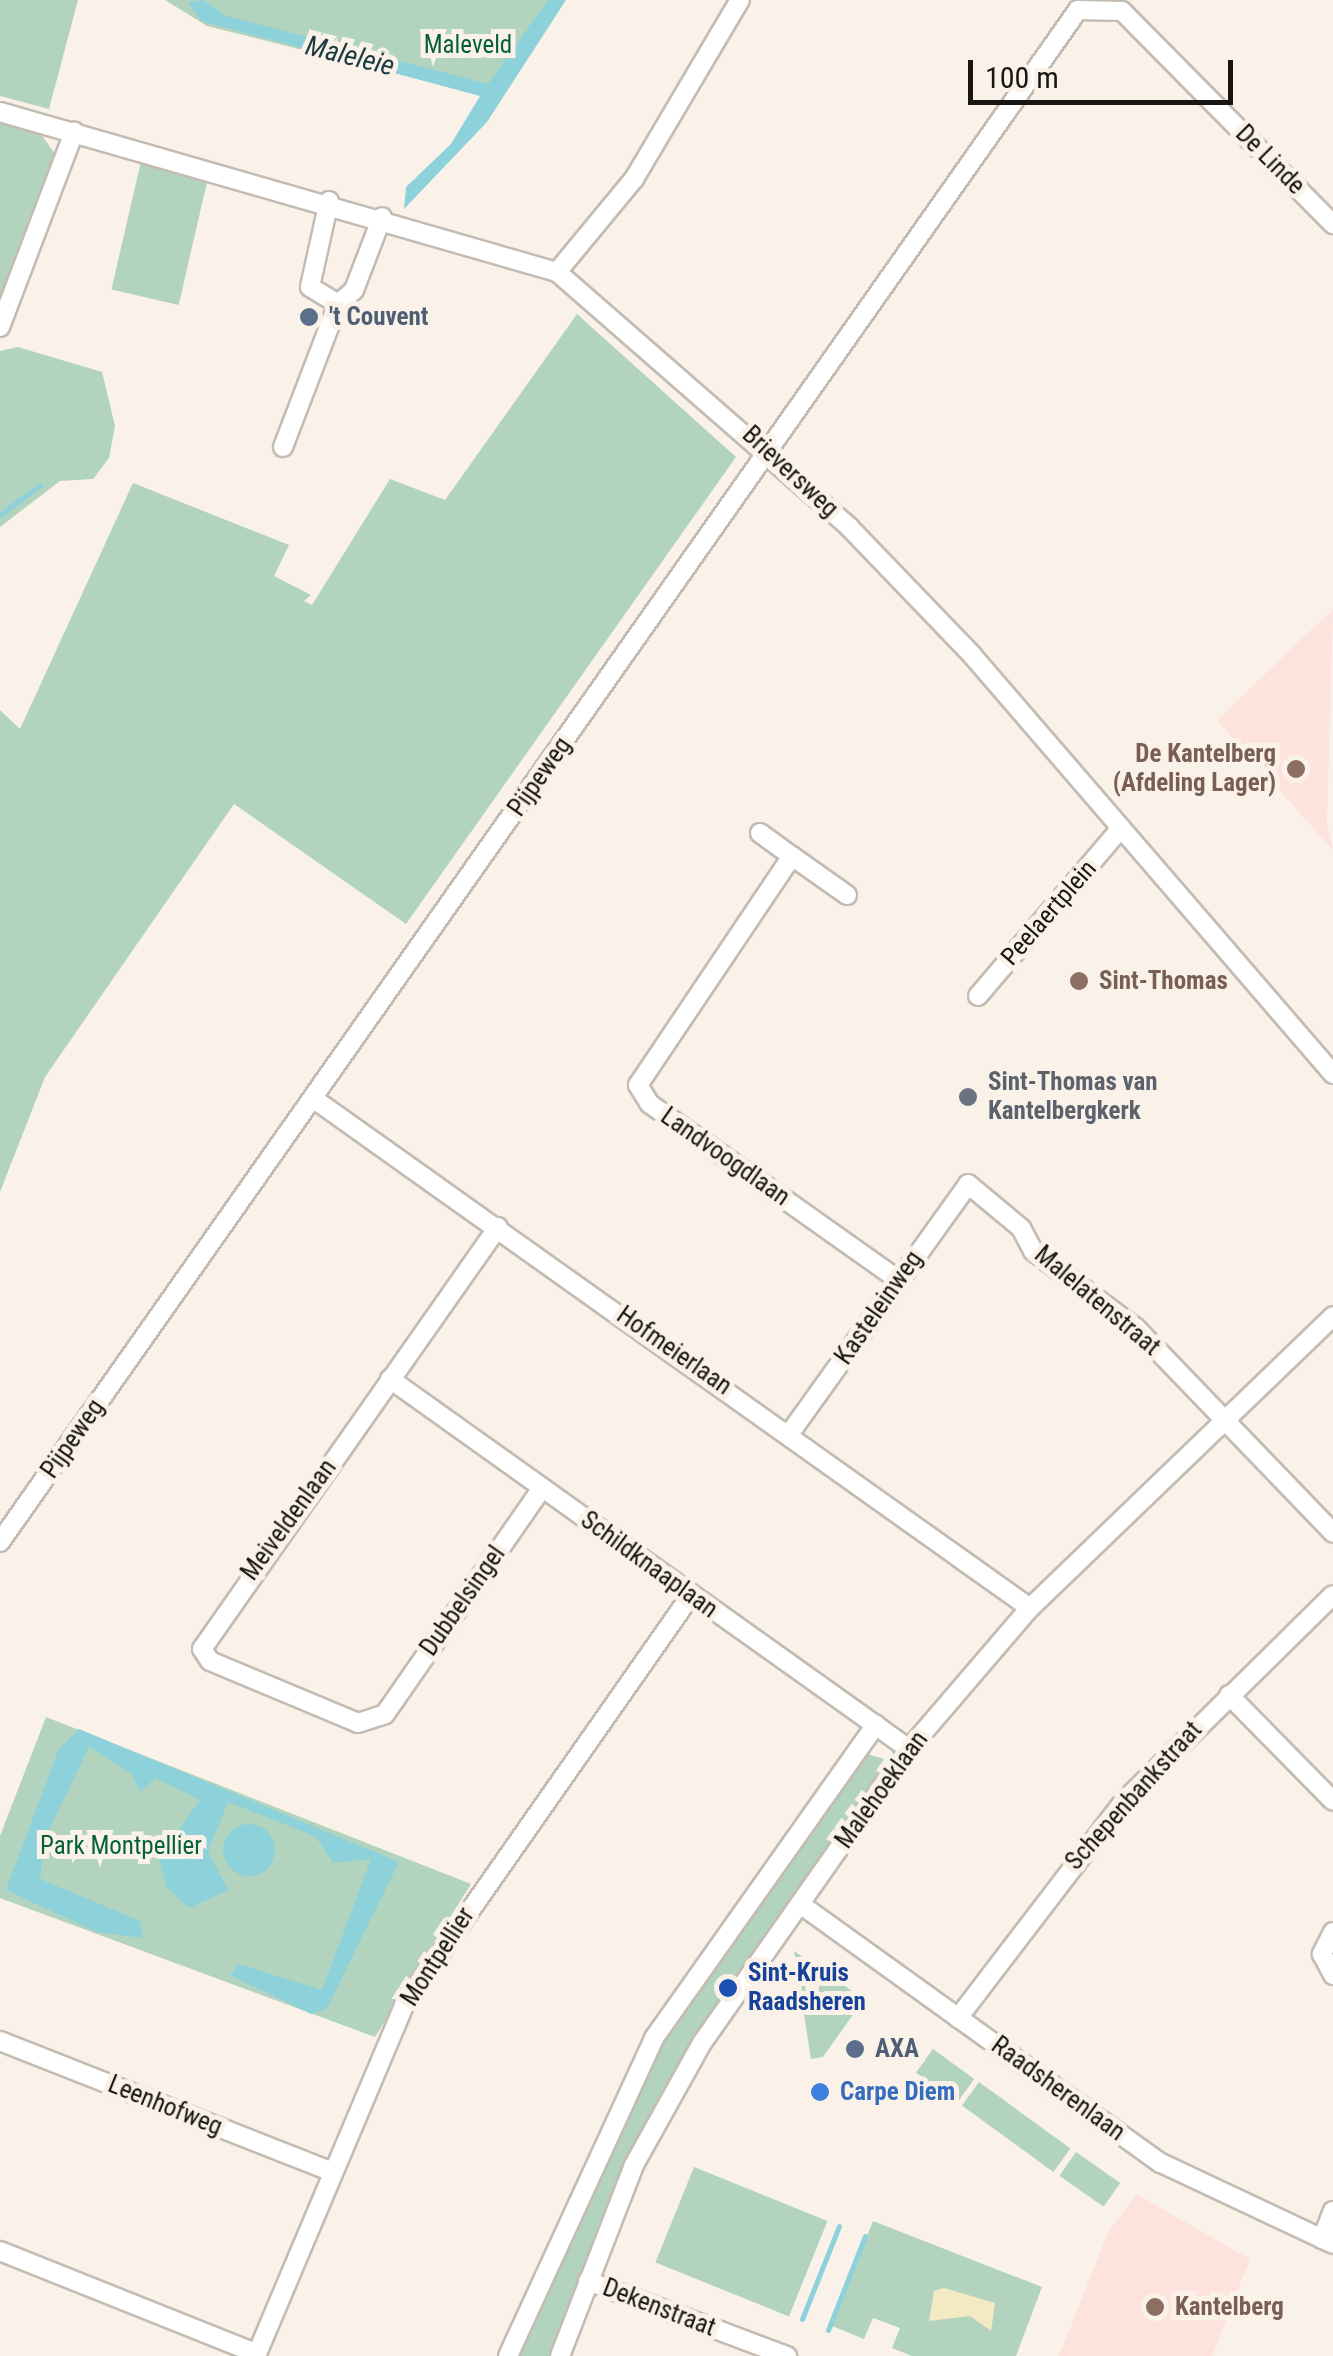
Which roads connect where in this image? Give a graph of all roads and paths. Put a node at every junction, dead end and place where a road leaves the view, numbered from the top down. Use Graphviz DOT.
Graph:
graph roads {
  1 [pos="740,0"];
  2 [pos="1074,5"];
  3 [pos="0,112"];
  4 [pos="74,132"];
  5 [pos="329,201"];
  6 [pos="382,217"];
  7 [pos="1333,224"];
  8 [pos="556,272"];
  9 [pos="338,304"];
  10 [pos="0,327"];
  11 [pos="282,446"];
  12 [pos="770,452"];
  13 [pos="1120,830"];
  14 [pos="760,833"];
  15 [pos="792,856"];
  16 [pos="847,895"];
  17 [pos="978,996"];
  18 [pos="1333,1074"];
  19 [pos="314,1099"];
  20 [pos="968,1184"];
  21 [pos="498,1227"];
  22 [pos="899,1280"];
  23 [pos="1333,1316"];
  24 [pos="390,1379"];
  25 [pos="1225,1420"];
  26 [pos="790,1433"];
  27 [pos="542,1488"];
  28 [pos="1333,1532"];
  29 [pos="0,1542"];
  30 [pos="1333,1595"];
  31 [pos="690,1596"];
  32 [pos="1030,1608"];
  33 [pos="1229,1695"];
  34 [pos="385,1714"];
  35 [pos="876,1725"];
  36 [pos="909,1749"];
  37 [pos="1333,1801"];
  38 [pos="800,1904"];
  39 [pos="1333,1932"];
  40 [pos="1333,1974"];
  41 [pos="958,2018"];
  42 [pos="0,2041"];
  43 [pos="330,2171"];
  44 [pos="1333,2210"];
  45 [pos="1327,2242"];
  46 [pos="0,2252"];
  47 [pos="588,2281"];
  48 [pos="256,2355"];
  49 [pos="508,2356"];
  50 [pos="560,2356"];
  51 [pos="786,2356"];
  1 -- 8 [label="street"];
  2 -- 7 [label="street, De Linde"];
  2 -- 12 [label="street, Pijpeweg"];
  3 -- 4 [label="street"];
  4 -- 5 [label="street, Brieversweg"];
  4 -- 10 [label="street"];
  5 -- 6 [label="street, Brieversweg"];
  5 -- 9 [label="street"];
  6 -- 8 [label="street, Brieversweg"];
  6 -- 9 [label="street"];
  8 -- 12 [label="street, Brieversweg"];
  9 -- 11 [label="street"];
  12 -- 13 [label="street, Brieversweg"];
  12 -- 19 [label="street, Pijpeweg"];
  13 -- 17 [label="street, Peelaertplein"];
  13 -- 18 [label="street, Brieversweg"];
  14 -- 15 [label="street"];
  15 -- 16 [label="street"];
  15 -- 22 [label="street, Landvoogdlaan"];
  19 -- 21 [label="street, Hofmeierlaan"];
  19 -- 29 [label="street, Pijpeweg"];
  20 -- 22 [label="street, Kasteleinweg"];
  20 -- 25 [label="street, Malelatenstraat"];
  21 -- 24 [label="street, Meiveldenlaan"];
  21 -- 26 [label="street, Hofmeierlaan"];
  22 -- 26 [label="street, Kasteleinweg"];
  23 -- 25 [label="street, Malehoeklaan"];
  24 -- 27 [label="street, Schildknaaplaan"];
  24 -- 34 [label="street, Meiveldenlaan"];
  25 -- 28 [label="street, Malelatenstraat"];
  25 -- 32 [label="street, Malehoeklaan"];
  26 -- 32 [label="street, Hofmeierlaan"];
  27 -- 31 [label="street, Schildknaaplaan"];
  27 -- 34 [label="street, Dubbelsingel"];
  30 -- 33 [label="street, Schepenbankstraat"];
  31 -- 35 [label="street, Schildknaaplaan"];
  31 -- 43 [label="street, Montpellier"];
  32 -- 36 [label="street, Malehoeklaan"];
  33 -- 37 [label="street"];
  33 -- 41 [label="street, Schepenbankstraat"];
  35 -- 36 [label="street, Schildknaaplaan"];
  35 -- 49 [label="street, Malehoeklaan"];
  36 -- 38 [label="street, Malehoeklaan"];
  38 -- 41 [label="street, Raadsherenlaan"];
  38 -- 47 [label="street, Malehoeklaan"];
  39 -- 40 [label="street"];
  41 -- 45 [label="street, Raadsherenlaan"];
  42 -- 43 [label="street, Leenhofweg"];
  43 -- 48 [label="street, Montpellier"];
  44 -- 45 [label="street"];
  46 -- 48 [label="street"];
  47 -- 50 [label="street, Malehoeklaan"];
  47 -- 51 [label="street, Dekenstraat"];
}
